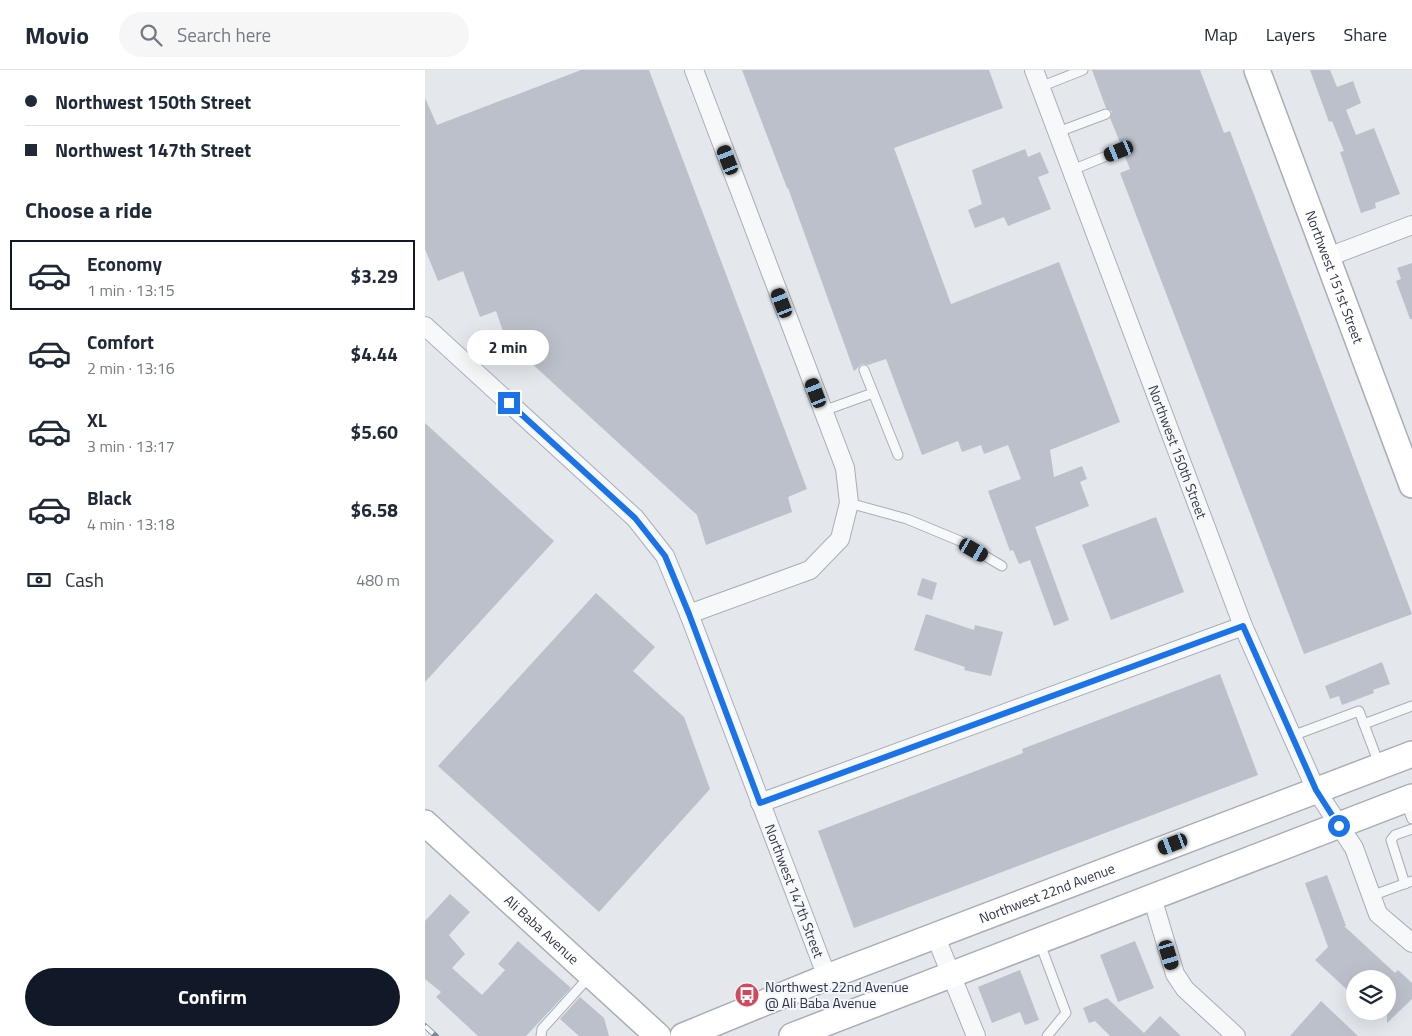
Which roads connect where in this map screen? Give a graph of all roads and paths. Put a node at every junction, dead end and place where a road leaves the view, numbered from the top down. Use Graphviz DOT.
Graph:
graph roads {
  1 [pos="694,70"];
  2 [pos="1034,70"];
  3 [pos="1083,70"];
  4 [pos="1257,70"];
  5 [pos="1040,87"];
  6 [pos="1106,114"];
  7 [pos="1057,132"];
  8 [pos="1119,151"];
  9 [pos="1072,170"];
  10 [pos="1412,225"];
  11 [pos="1328,257"];
  12 [pos="425,326"];
  13 [pos="864,370"];
  14 [pos="873,393"];
  15 [pos="823,411"];
  16 [pos="897,455"];
  17 [pos="1412,485"];
  18 [pos="849,503"];
  19 [pos="1002,566"];
  20 [pos="689,614"];
  21 [pos="1243,626"];
  22 [pos="1412,706"];
  23 [pos="1364,724"];
  24 [pos="1292,736"];
  25 [pos="1412,754"];
  26 [pos="1379,766"];
  27 [pos="1316,790"];
  28 [pos="760,803"];
  29 [pos="1409,806"];
  30 [pos="425,823"];
  31 [pos="1339,826"];
  32 [pos="1412,829"];
  33 [pos="1409,882"];
  34 [pos="1371,896"];
  35 [pos="1152,898"];
  36 [pos="935,935"];
  37 [pos="1039,941"];
  38 [pos="1412,943"];
  39 [pos="591,975"];
  40 [pos="951,975"];
  41 [pos="827,977"];
  42 [pos="541,1036"];
  43 [pos="659,1036"];
  44 [pos="683,1036"];
  45 [pos="792,1036"];
  46 [pos="976,1036"];
  47 [pos="1047,1036"];
  48 [pos="1237,1036"];
  1 -- 15 [label="street"];
  2 -- 5 [label="street, Northwest 150th Street"];
  3 -- 5 [label="lane"];
  4 -- 11 [label="main road, Northwest 151st Street"];
  5 -- 7 [label="street, Northwest 150th Street"];
  6 -- 7 [label="lane"];
  7 -- 9 [label="street, Northwest 150th Street"];
  8 -- 9 [label="lane"];
  9 -- 21 [label="street, Northwest 150th Street"];
  10 -- 11 [label="street"];
  11 -- 17 [label="main road, Northwest 151st Street"];
  12 -- 20 [label="street, Northwest 147th Street"];
  13 -- 14 [label="lane"];
  14 -- 15 [label="lane"];
  14 -- 16 [label="lane"];
  15 -- 18 [label="street"];
  18 -- 19 [label="lane"];
  18 -- 20 [label="street"];
  20 -- 28 [label="street, Northwest 147th Street"];
  21 -- 24 [label="street, Northwest 150th Street"];
  21 -- 28 [label="street"];
  22 -- 23 [label="lane"];
  23 -- 24 [label="lane"];
  23 -- 26 [label="lane"];
  24 -- 27 [label="street, Northwest 150th Street"];
  25 -- 26 [label="main road, Northwest 22nd Avenue"];
  26 -- 27 [label="main road, Northwest 22nd Avenue"];
  27 -- 31 [label="street, Northwest 150th Street"];
  27 -- 36 [label="main road, Northwest 22nd Avenue"];
  28 -- 41 [label="street, Northwest 147th Street"];
  29 -- 31 [label="main road"];
  30 -- 39 [label="main road, Ali Baba Avenue"];
  31 -- 34 [label="street, Northwest 150th Street"];
  31 -- 35 [label="main road"];
  32 -- 33 [label="lane"];
  33 -- 34 [label="lane"];
  34 -- 38 [label="street, Northwest 150th Street"];
  35 -- 37 [label="main road"];
  35 -- 48 [label="street"];
  36 -- 40 [label="street"];
  36 -- 41 [label="main road, Northwest 22nd Avenue"];
  37 -- 40 [label="main road"];
  37 -- 47 [label="lane"];
  39 -- 42 [label="lane"];
  39 -- 43 [label="main road, Ali Baba Avenue"];
  40 -- 45 [label="main road"];
  40 -- 46 [label="street"];
  41 -- 44 [label="main road, Northwest 22nd Avenue"];
}
